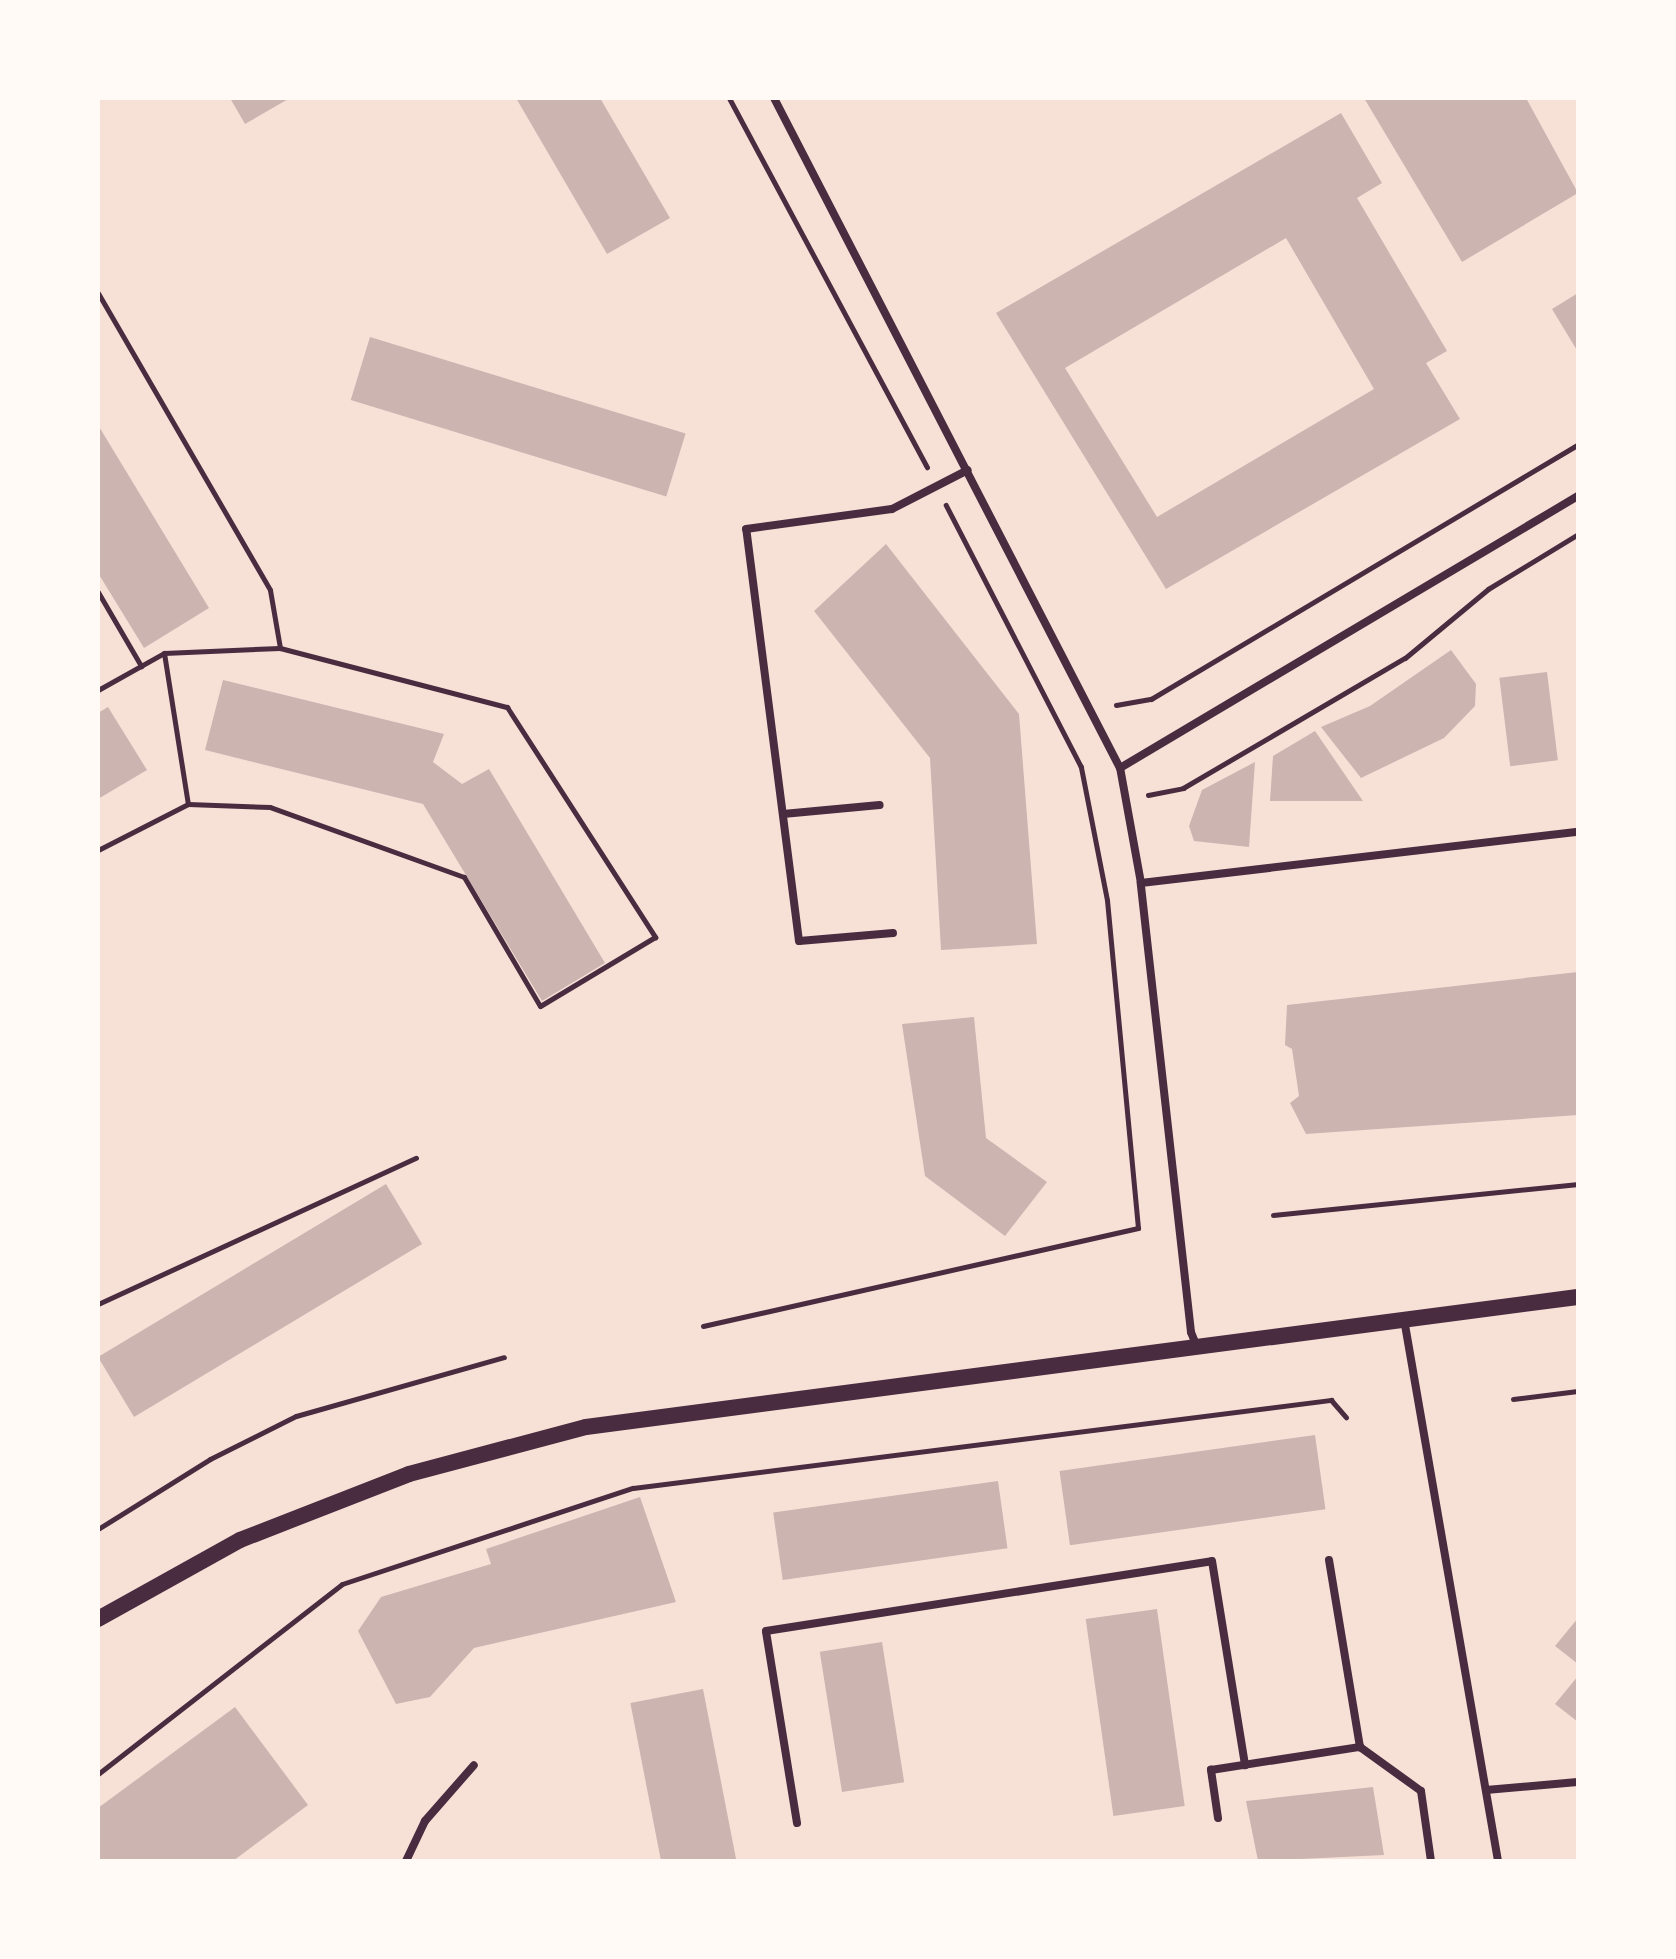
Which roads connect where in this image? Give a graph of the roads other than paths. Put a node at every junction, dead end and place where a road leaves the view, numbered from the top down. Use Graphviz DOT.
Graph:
graph roads {
  1 [pos="774,98"];
  2 [pos="968,470"];
  3 [pos="1578,496"];
  4 [pos="1120,768"];
  5 [pos="880,805"];
  6 [pos="783,814"];
  7 [pos="1578,832"];
  8 [pos="1141,883"];
  9 [pos="893,933"];
  10 [pos="1578,1297"];
  11 [pos="1403,1318"];
  12 [pos="1197,1347"];
  13 [pos="1329,1560"];
  14 [pos="98,1619"];
  15 [pos="1360,1747"];
  16 [pos="474,1765"];
  17 [pos="1245,1765"];
  18 [pos="1578,1782"];
  19 [pos="1486,1790"];
  20 [pos="1218,1818"];
  21 [pos="797,1823"];
  22 [pos="406,1861"];
  23 [pos="1431,1861"];
  24 [pos="1498,1861"];
  1 -- 2 [label="street"];
  2 -- 4 [label="street"];
  2 -- 6 [label="street"];
  3 -- 4 [label="street"];
  4 -- 8 [label="street"];
  5 -- 6 [label="street"];
  6 -- 9 [label="street"];
  7 -- 8 [label="street"];
  8 -- 12 [label="street"];
  10 -- 11 [label="main road"];
  11 -- 12 [label="main road"];
  11 -- 19 [label="street"];
  12 -- 14 [label="main road"];
  13 -- 15 [label="street"];
  15 -- 17 [label="street"];
  15 -- 23 [label="street"];
  16 -- 22 [label="street"];
  17 -- 20 [label="street"];
  17 -- 21 [label="street"];
  18 -- 19 [label="street"];
  19 -- 24 [label="street"];
}
